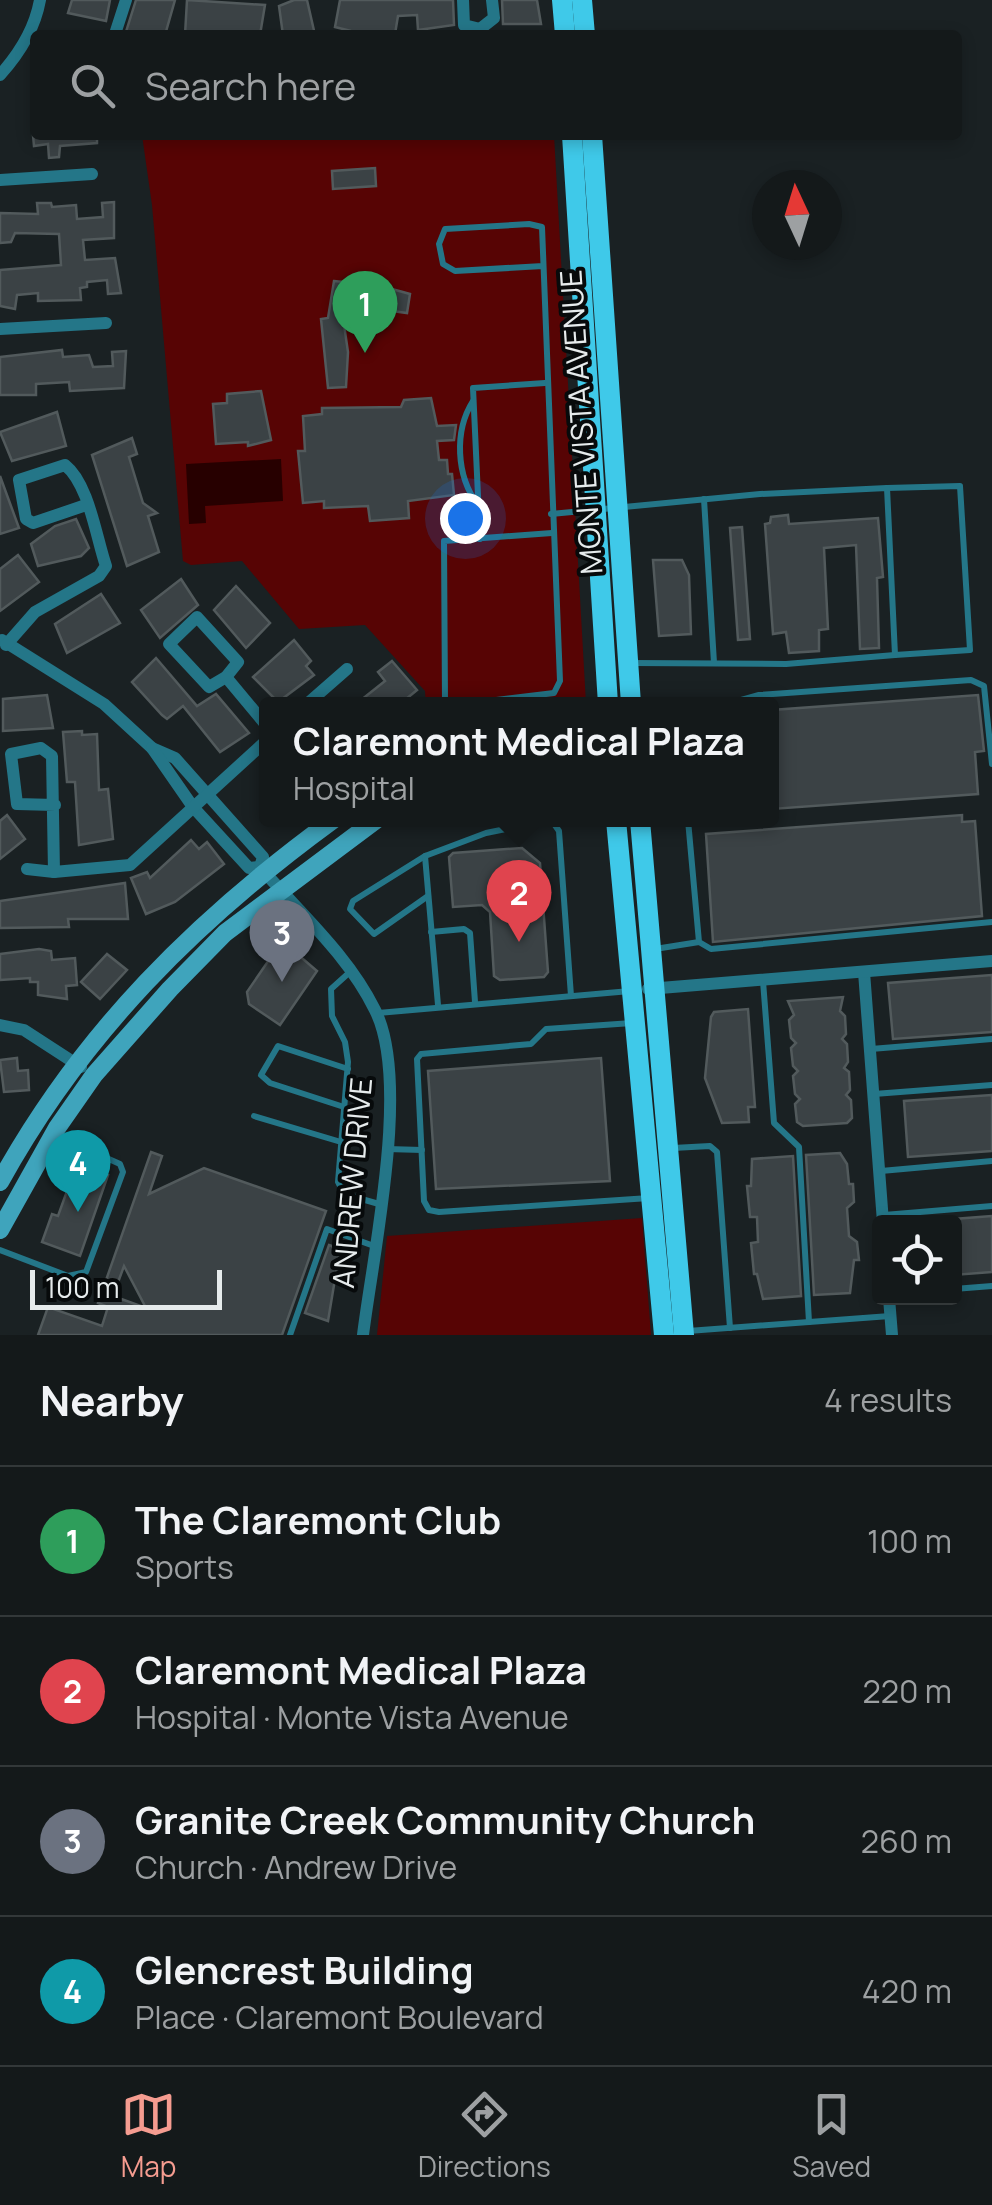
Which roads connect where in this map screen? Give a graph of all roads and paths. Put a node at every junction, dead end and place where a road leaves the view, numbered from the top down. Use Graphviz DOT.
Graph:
graph roads {
  1 [pos="40,0"];
  2 [pos="126,0"];
  3 [pos="463,0"];
  4 [pos="492,0"];
  5 [pos="562,0"];
  6 [pos="582,0"];
  7 [pos="116,30"];
  8 [pos="565,30"];
  9 [pos="585,30"];
  10 [pos="0,75"];
  11 [pos="572,140"];
  12 [pos="592,140"];
  13 [pos="92,174"];
  14 [pos="0,180"];
  15 [pos="543,266"];
  16 [pos="106,323"];
  17 [pos="0,329"];
  18 [pos="545,384"];
  19 [pos="474,400"];
  20 [pos="476,449"];
  21 [pos="462,450"];
  22 [pos="888,488"];
  23 [pos="704,499"];
  24 [pos="86,505"];
  25 [pos="478,506"];
  26 [pos="607,510"];
  27 [pos="551,514"];
  28 [pos="552,533"];
  29 [pos="480,538"];
  30 [pos="3,642"];
  31 [pos="895,655"];
  32 [pos="627,663"];
  33 [pos="714,663"];
  34 [pos="347,669"];
  35 [pos="226,677"];
  36 [pos="315,697"];
  37 [pos="444,697"];
  38 [pos="521,697"];
  39 [pos="608,697"];
  40 [pos="630,697"];
  41 [pos="752,697"];
  42 [pos="259,717"];
  43 [pos="259,747"];
  44 [pos="152,748"];
  45 [pos="992,764"];
  46 [pos="208,794"];
  47 [pos="55,804"];
  48 [pos="193,807"];
  49 [pos="323,827"];
  50 [pos="367,827"];
  51 [pos="515,827"];
  52 [pos="556,827"];
  53 [pos="617,827"];
  54 [pos="641,827"];
  55 [pos="689,827"];
  56 [pos="425,856"];
  57 [pos="27,869"];
  58 [pos="263,870"];
  59 [pos="54,872"];
  60 [pos="282,891"];
  61 [pos="428,896"];
  62 [pos="992,922"];
  63 [pos="432,932"];
  64 [pos="699,942"];
  65 [pos="652,949"];
  66 [pos="992,961"];
  67 [pos="351,970"];
  68 [pos="864,972"];
  69 [pos="762,980"];
  70 [pos="656,988"];
  71 [pos="630,991"];
  72 [pos="571,996"];
  73 [pos="475,1002"];
  74 [pos="438,1004"];
  75 [pos="377,1013"];
  76 [pos="634,1023"];
  77 [pos="0,1025"];
  78 [pos="992,1040"];
  79 [pos="870,1050"];
  80 [pos="73,1063"];
  81 [pos="348,1069"];
  82 [pos="94,1075"];
  83 [pos="992,1085"];
  84 [pos="874,1094"];
  85 [pos="344,1107"];
  86 [pos="254,1116"];
  87 [pos="53,1134"];
  88 [pos="341,1142"];
  89 [pos="670,1148"];
  90 [pos="386,1149"];
  91 [pos="422,1150"];
  92 [pos="992,1162"];
  93 [pos="880,1172"];
  94 [pos="0,1182"];
  95 [pos="651,1198"];
  96 [pos="379,1204"];
  97 [pos="992,1206"];
  98 [pos="883,1215"];
  99 [pos="917,1215"];
  100 [pos="0,1230"];
  101 [pos="374,1246"];
  102 [pos="0,1250"];
  103 [pos="992,1286"];
  104 [pos="962,1288"];
  105 [pos="890,1305"];
  106 [pos="891,1316"];
  107 [pos="810,1322"];
  108 [pos="796,1323"];
  109 [pos="730,1328"];
  110 [pos="674,1333"];
  111 [pos="290,1335"];
  112 [pos="364,1335"];
  113 [pos="797,1335"];
  114 [pos="892,1335"];
  1 -- 10 [label="street"];
  2 -- 7 [label="street"];
  3 -- 4 [label="street"];
  5 -- 8 [label="main road"];
  6 -- 9 [label="main road"];
  11 -- 26 [label="main road, MONTE VISTA AVENUE"];
  12 -- 26 [label="main road, MONTE VISTA AVENUE"];
  13 -- 14 [label="street"];
  15 -- 15 [label="lane"];
  15 -- 18 [label="lane"];
  16 -- 17 [label="street"];
  18 -- 19 [label="lane"];
  18 -- 27 [label="lane"];
  19 -- 20 [label="lane"];
  19 -- 21 [label="lane"];
  20 -- 21 [label="lane"];
  20 -- 25 [label="lane"];
  21 -- 25 [label="lane"];
  22 -- 23 [label="lane"];
  22 -- 31 [label="lane"];
  22 -- 31 [label="lane"];
  23 -- 26 [label="lane"];
  23 -- 33 [label="lane"];
  24 -- 24 [label="street"];
  24 -- 30 [label="street"];
  25 -- 29 [label="lane"];
  26 -- 27 [label="lane"];
  26 -- 32 [label="main road, MONTE VISTA AVENUE"];
  26 -- 39 [label="main road, MONTE VISTA AVENUE"];
  27 -- 28 [label="lane"];
  28 -- 29 [label="lane"];
  28 -- 38 [label="lane"];
  29 -- 37 [label="lane"];
  30 -- 44 [label="street"];
  31 -- 33 [label="lane"];
  32 -- 33 [label="lane"];
  32 -- 40 [label="main road, MONTE VISTA AVENUE"];
  34 -- 36 [label="street"];
  35 -- 35 [label="street"];
  35 -- 42 [label="street"];
  41 -- 45 [label="lane"];
  43 -- 46 [label="street"];
  44 -- 46 [label="street"];
  44 -- 48 [label="street"];
  46 -- 48 [label="street"];
  46 -- 58 [label="street"];
  47 -- 47 [label="street"];
  47 -- 59 [label="street"];
  48 -- 58 [label="street"];
  48 -- 59 [label="street"];
  49 -- 58 [label="main road"];
  50 -- 60 [label="main road"];
  51 -- 56 [label="lane"];
  52 -- 72 [label="lane"];
  53 -- 71 [label="main road"];
  54 -- 65 [label="main road"];
  55 -- 64 [label="lane"];
  56 -- 61 [label="lane"];
  56 -- 61 [label="lane"];
  57 -- 59 [label="street"];
  58 -- 60 [label="street, ANDREW DRIVE"];
  58 -- 80 [label="main road"];
  60 -- 67 [label="street, ANDREW DRIVE"];
  60 -- 82 [label="main road"];
  61 -- 63 [label="lane"];
  62 -- 64 [label="lane"];
  63 -- 73 [label="lane"];
  63 -- 74 [label="lane"];
  64 -- 65 [label="lane"];
  65 -- 70 [label="main road"];
  66 -- 68 [label="street"];
  67 -- 75 [label="street, ANDREW DRIVE"];
  67 -- 81 [label="lane"];
  68 -- 69 [label="street"];
  68 -- 79 [label="street"];
  69 -- 70 [label="street"];
  69 -- 107 [label="lane"];
  70 -- 71 [label="street"];
  70 -- 89 [label="main road"];
  71 -- 72 [label="lane"];
  71 -- 76 [label="main road"];
  72 -- 73 [label="lane"];
  73 -- 74 [label="lane"];
  74 -- 75 [label="lane"];
  75 -- 90 [label="street, ANDREW DRIVE"];
  76 -- 91 [label="lane"];
  76 -- 95 [label="main road"];
  77 -- 80 [label="street"];
  78 -- 79 [label="lane"];
  79 -- 84 [label="street"];
  80 -- 82 [label="street"];
  80 -- 94 [label="main road"];
  81 -- 85 [label="lane"];
  81 -- 85 [label="lane"];
  82 -- 87 [label="main road"];
  83 -- 84 [label="lane"];
  84 -- 93 [label="street"];
  85 -- 88 [label="lane"];
  86 -- 88 [label="lane"];
  87 -- 100 [label="main road"];
  87 -- 102 [label="lane"];
  88 -- 96 [label="lane"];
  89 -- 109 [label="lane"];
  89 -- 110 [label="main road"];
  90 -- 91 [label="lane"];
  90 -- 96 [label="street, ANDREW DRIVE"];
  91 -- 95 [label="lane"];
  92 -- 93 [label="lane"];
  93 -- 98 [label="street"];
  95 -- 110 [label="main road"];
  96 -- 101 [label="street, ANDREW DRIVE"];
  97 -- 99 [label="lane"];
  101 -- 111 [label="lane"];
  101 -- 112 [label="street, ANDREW DRIVE"];
  103 -- 104 [label="lane"];
  105 -- 106 [label="street"];
  106 -- 107 [label="lane"];
  106 -- 114 [label="street"];
  107 -- 108 [label="lane"];
  108 -- 109 [label="lane"];
  108 -- 113 [label="lane"];
  109 -- 110 [label="lane"];
}
